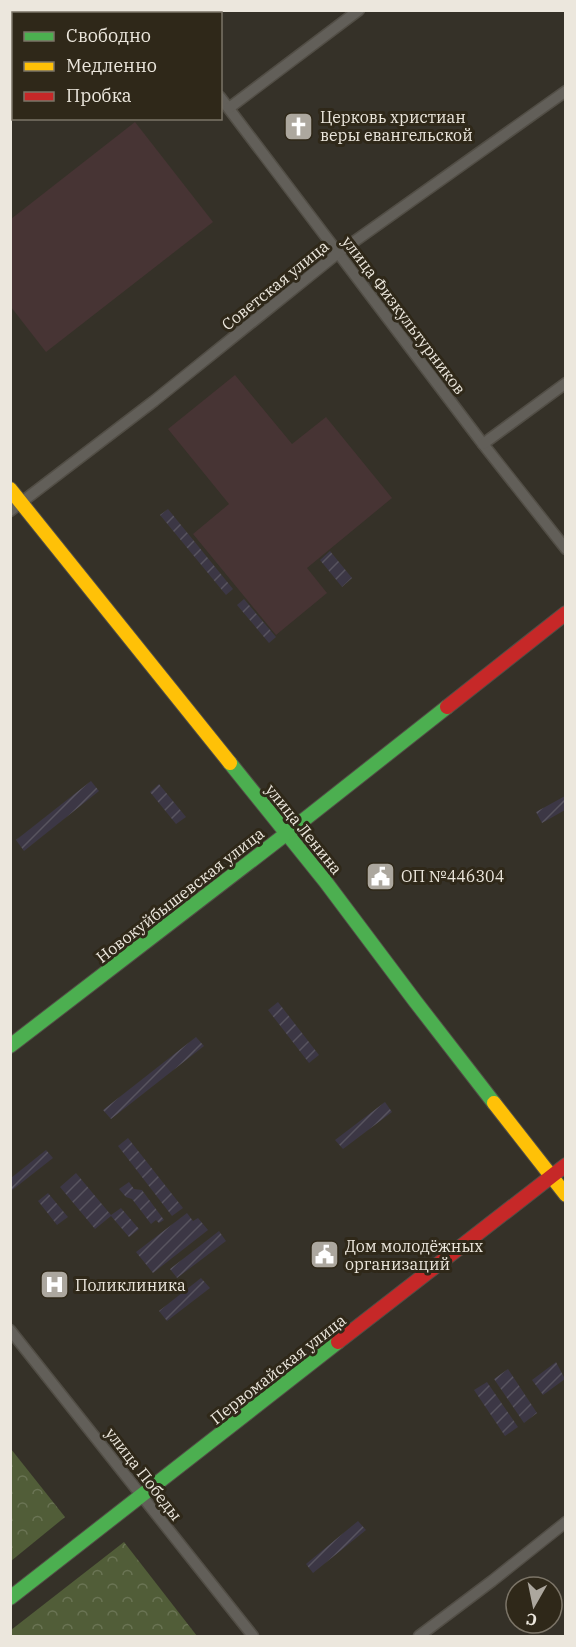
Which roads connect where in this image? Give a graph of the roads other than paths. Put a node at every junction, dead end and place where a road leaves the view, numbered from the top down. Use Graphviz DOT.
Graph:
graph roads {
  1 [pos="359,10"];
  2 [pos="566,91"];
  3 [pos="222,100"];
  4 [pos="229,108"];
  5 [pos="338,253"];
  6 [pos="566,383"];
  7 [pos="483,444"];
  8 [pos="10,489"];
  9 [pos="16,507"];
  10 [pos="566,549"];
  11 [pos="566,613"];
  12 [pos="286,834"];
  13 [pos="10,1046"];
  14 [pos="566,1165"];
  15 [pos="550,1176"];
  16 [pos="566,1195"];
  17 [pos="10,1330"];
  18 [pos="142,1495"];
  19 [pos="566,1522"];
  20 [pos="10,1598"];
  21 [pos="253,1636"];
  22 [pos="418,1636"];
  1 -- 4 [label="street"];
  2 -- 5 [label="street, Советская улица"];
  3 -- 4 [label="street, улица Физкультурников"];
  4 -- 5 [label="street, улица Физкультурников"];
  5 -- 7 [label="street, улица Физкультурников"];
  5 -- 9 [label="street, Советская улица"];
  6 -- 7 [label="street"];
  7 -- 10 [label="street, улица Физкультурников"];
  8 -- 9 [label="street, улица Ленина"];
  9 -- 12 [label="street, улица Ленина"];
  11 -- 12 [label="street, Новокуйбышевская улица"];
  12 -- 13 [label="street, Новокуйбышевская улица"];
  12 -- 15 [label="street, улица Ленина"];
  14 -- 15 [label="street, Первомайская улица"];
  15 -- 16 [label="street, улица Ленина"];
  15 -- 18 [label="street, Первомайская улица"];
  17 -- 18 [label="street, улица Победы"];
  18 -- 20 [label="street, Первомайская улица"];
  18 -- 21 [label="street, улица Победы"];
  19 -- 22 [label="street"];
}
